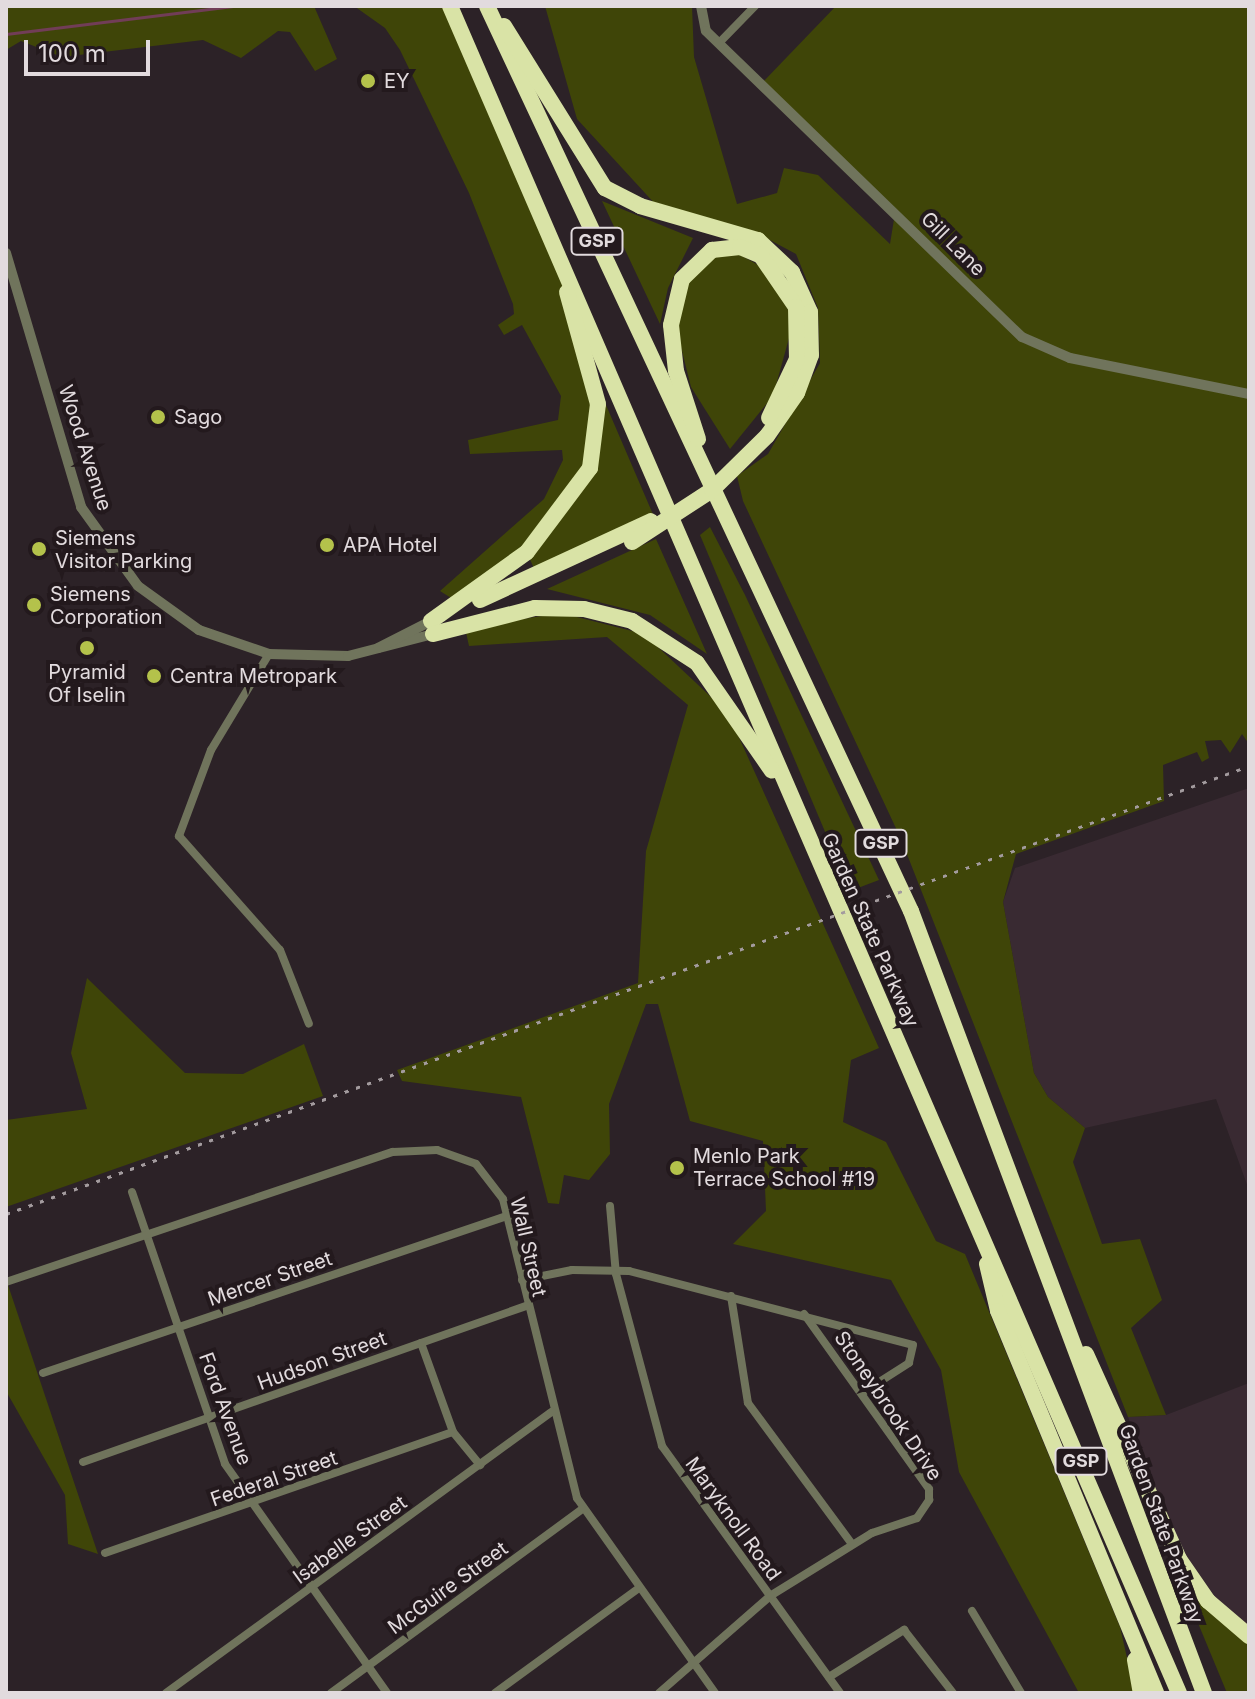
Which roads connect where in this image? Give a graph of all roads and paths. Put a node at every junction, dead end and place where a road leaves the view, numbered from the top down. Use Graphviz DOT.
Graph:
graph roads {
  1 [pos="450,6"];
  2 [pos="488,6"];
  3 [pos="701,6"];
  4 [pos="755,6"];
  5 [pos="719,43"];
  6 [pos="6,253"];
  7 [pos="560,256"];
  8 [pos="1249,394"];
  9 [pos="765,432"];
  10 [pos="707,476"];
  11 [pos="432,628"];
  12 [pos="269,654"];
  13 [pos="788,793"];
  14 [pos="309,1024"];
  15 [pos="132,1192"];
  16 [pos="610,1206"];
  17 [pos="507,1216"];
  18 [pos="980,1230"];
  19 [pos="148,1237"];
  20 [pos="616,1270"];
  21 [pos="522,1280"];
  22 [pos="6,1282"];
  23 [pos="731,1296"];
  24 [pos="526,1306"];
  25 [pos="804,1314"];
  26 [pos="1067,1324"];
  27 [pos="178,1327"];
  28 [pos="421,1343"];
  29 [pos="43,1373"];
  30 [pos="862,1393"];
  31 [pos="552,1412"];
  32 [pos="209,1418"];
  33 [pos="453,1432"];
  34 [pos="83,1462"];
  35 [pos="480,1465"];
  36 [pos="250,1505"];
  37 [pos="582,1509"];
  38 [pos="852,1544"];
  39 [pos="105,1553"];
  40 [pos="311,1588"];
  41 [pos="639,1588"];
  42 [pos="770,1596"];
  43 [pos="972,1611"];
  44 [pos="1172,1616"];
  45 [pos="1129,1631"];
  46 [pos="1249,1636"];
  47 [pos="368,1666"];
  48 [pos="696,1666"];
  49 [pos="829,1677"];
  50 [pos="166,1693"];
  51 [pos="331,1693"];
  52 [pos="387,1693"];
  53 [pos="495,1693"];
  54 [pos="659,1693"];
  55 [pos="715,1693"];
  56 [pos="840,1693"];
  57 [pos="953,1693"];
  58 [pos="1021,1693"];
  59 [pos="1141,1693"];
  60 [pos="1156,1693"];
  61 [pos="1179,1693"];
  62 [pos="1204,1693"];
  63 [pos="1214,1693"];
  1 -- 7 [label="highway, Garden State Parkway / GSP"];
  2 -- 9 [label="highway"];
  2 -- 10 [label="highway, Garden State Parkway / GSP"];
  3 -- 5 [label="street, Gill Lane"];
  4 -- 5 [label="street"];
  5 -- 8 [label="street, Gill Lane"];
  6 -- 12 [label="street, Wood Avenue"];
  7 -- 11 [label="highway"];
  7 -- 13 [label="highway, Garden State Parkway / GSP"];
  9 -- 10 [label="highway"];
  9 -- 11 [label="highway"];
  10 -- 26 [label="highway, Garden State Parkway / GSP"];
  11 -- 12 [label="street, Wood Avenue"];
  11 -- 13 [label="highway"];
  12 -- 14 [label="street"];
  13 -- 18 [label="highway, Garden State Parkway / GSP"];
  15 -- 19 [label="street, Ford Avenue"];
  16 -- 20 [label="street, Maryknoll Road"];
  17 -- 19 [label="street, Wall Street"];
  17 -- 21 [label="street, Wall Street"];
  17 -- 27 [label="street, Mercer Street"];
  18 -- 45 [label="highway"];
  18 -- 61 [label="highway, Garden State Parkway / GSP"];
  19 -- 22 [label="street, Wall Street"];
  19 -- 27 [label="street, Ford Avenue"];
  20 -- 21 [label="street"];
  20 -- 23 [label="street"];
  20 -- 42 [label="street, Maryknoll Road"];
  21 -- 24 [label="street, Wall Street"];
  23 -- 25 [label="street"];
  23 -- 38 [label="street"];
  24 -- 28 [label="street, Hudson Street"];
  24 -- 31 [label="street, Wall Street"];
  25 -- 30 [label="street, Stoneybrook Drive"];
  25 -- 30 [label="street"];
  26 -- 44 [label="highway, Garden State Parkway / GSP"];
  26 -- 46 [label="highway"];
  27 -- 29 [label="street, Mercer Street"];
  27 -- 32 [label="street, Ford Avenue"];
  28 -- 32 [label="street, Hudson Street"];
  28 -- 33 [label="street"];
  30 -- 38 [label="street, Stoneybrook Drive"];
  31 -- 35 [label="street, Isabelle Street"];
  31 -- 37 [label="street, Wall Street"];
  32 -- 34 [label="street, Hudson Street"];
  32 -- 36 [label="street, Ford Avenue"];
  33 -- 35 [label="street"];
  33 -- 36 [label="street, Federal Street"];
  35 -- 40 [label="street, Isabelle Street"];
  36 -- 39 [label="street, Federal Street"];
  36 -- 40 [label="street, Ford Avenue"];
  37 -- 41 [label="street, Wall Street"];
  37 -- 47 [label="street, McGuire Street"];
  38 -- 42 [label="street"];
  40 -- 47 [label="street, Ford Avenue"];
  40 -- 50 [label="street, Isabelle Street"];
  41 -- 48 [label="street, Wall Street"];
  41 -- 53 [label="street"];
  42 -- 48 [label="street"];
  42 -- 49 [label="street, Maryknoll Road"];
  43 -- 58 [label="street"];
  44 -- 62 [label="highway, Garden State Parkway / GSP"];
  44 -- 63 [label="highway"];
  45 -- 59 [label="highway"];
  45 -- 60 [label="highway"];
  47 -- 51 [label="street, McGuire Street"];
  47 -- 52 [label="street, Ford Avenue"];
  48 -- 54 [label="street"];
  48 -- 55 [label="street, Wall Street"];
  49 -- 56 [label="street, Maryknoll Road"];
  49 -- 57 [label="street"];
}
